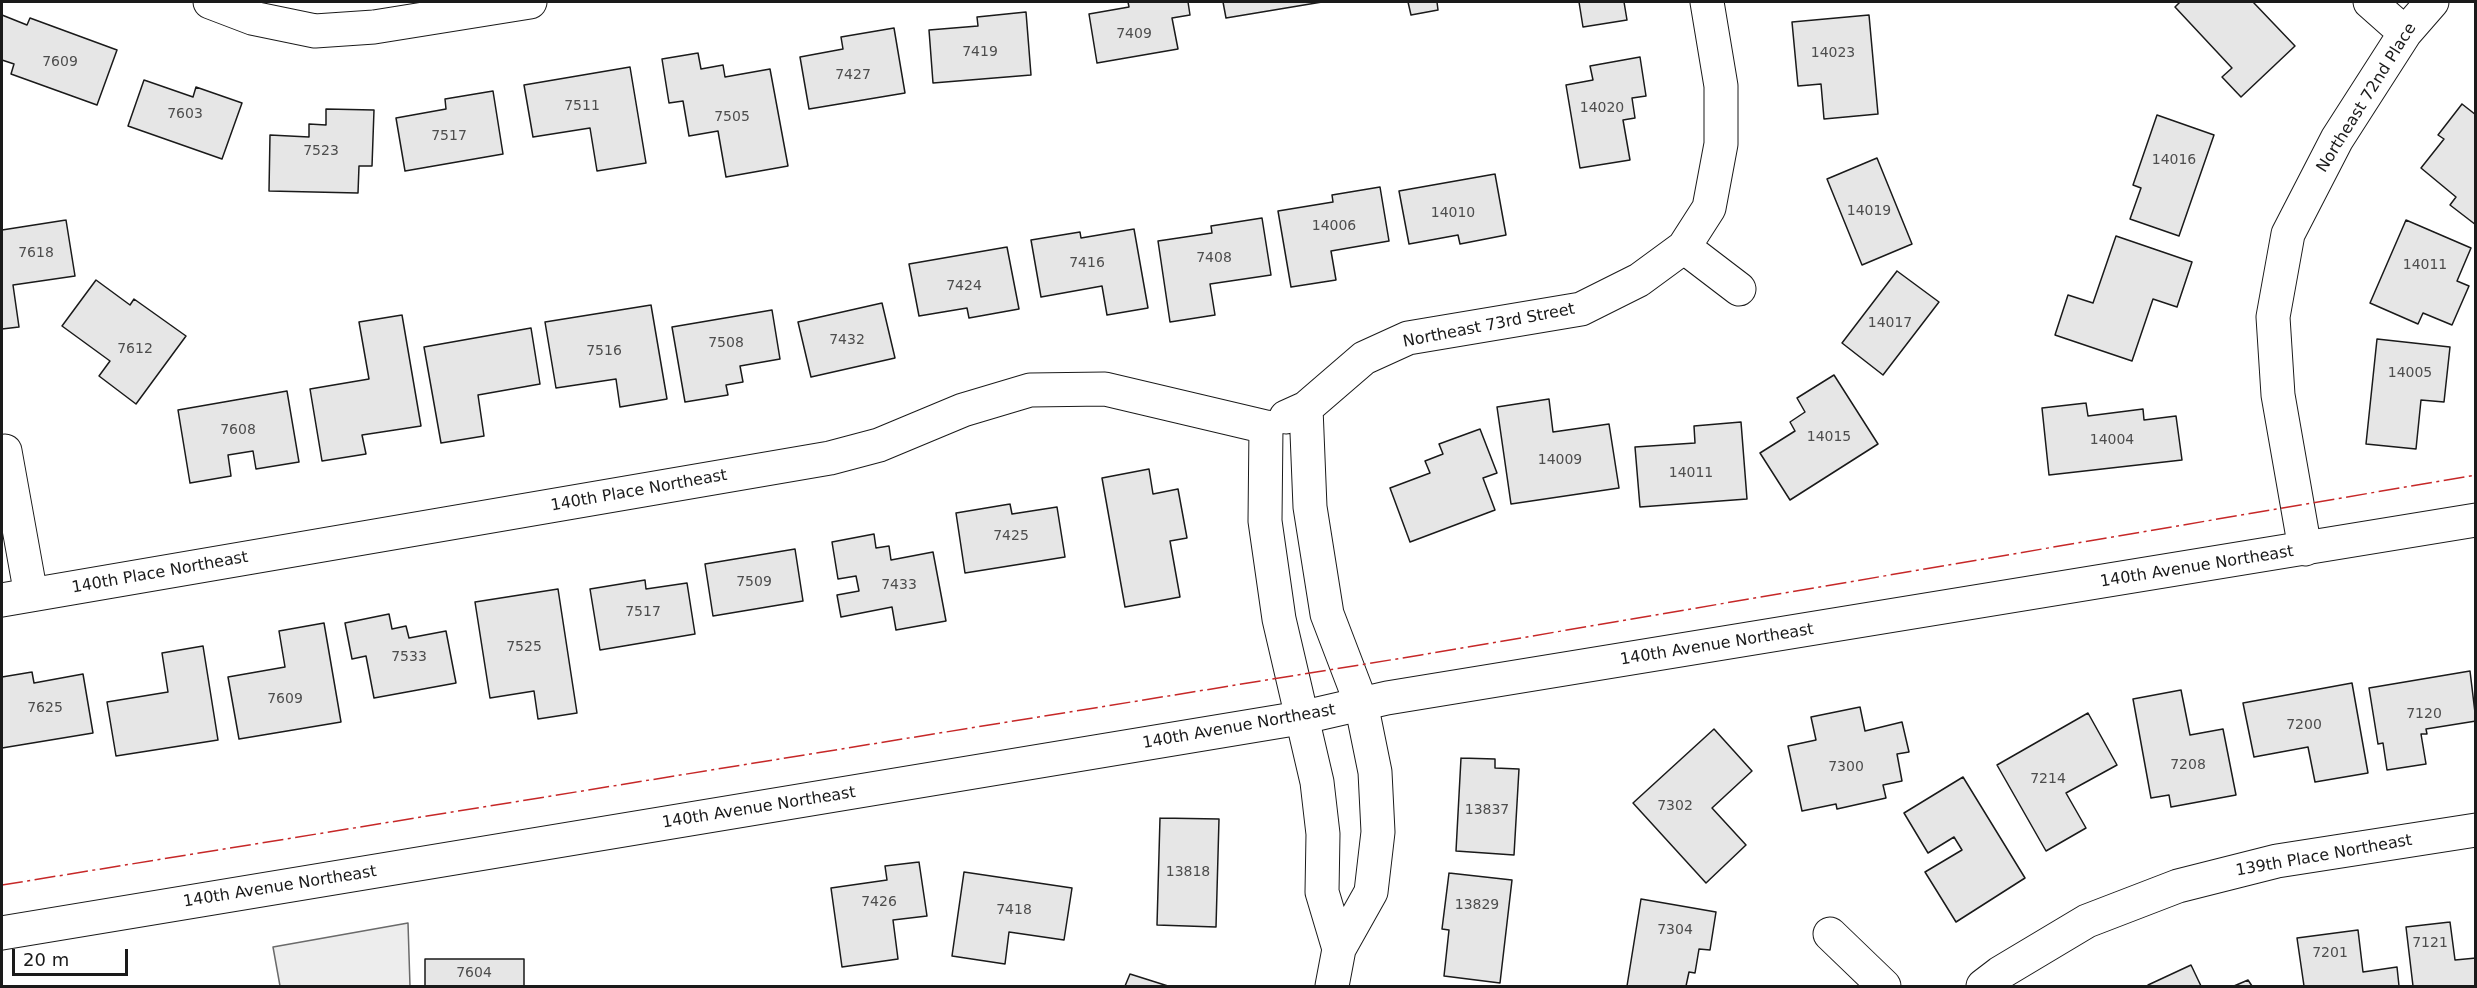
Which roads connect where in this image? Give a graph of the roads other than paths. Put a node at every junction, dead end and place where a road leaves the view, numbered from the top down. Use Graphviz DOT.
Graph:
graph roads {
  1 [pos="210,2"];
  2 [pos="530,2"];
  3 [pos="1707,2"];
  4 [pos="2370,2"];
  5 [pos="2432,2"];
  6 [pos="2405,33"];
  7 [pos="1684,247"];
  8 [pos="1739,289"];
  9 [pos="1306,408"];
  10 [pos="1266,427"];
  11 [pos="5,451"];
  12 [pos="2475,520"];
  13 [pos="2305,549"];
  14 [pos="16,598"];
  15 [pos="1361,703"];
  16 [pos="1300,718"];
  17 [pos="2475,830"];
  18 [pos="2,933"];
  19 [pos="1830,934"];
  20 [pos="1339,949"];
  21 [pos="1332,987"];
  22 [pos="1884,987"];
  23 [pos="1983,987"];
  1 -- 2 [label="street"];
  3 -- 7 [label="street, Northeast 73rd Street"];
  4 -- 6 [label="street"];
  5 -- 6 [label="street, Northeast 72nd Place"];
  6 -- 13 [label="street, Northeast 72nd Place"];
  7 -- 8 [label="street"];
  7 -- 9 [label="street, Northeast 73rd Street"];
  9 -- 10 [label="street, Northeast 73rd Street"];
  9 -- 15 [label="street"];
  10 -- 14 [label="street, 140th Place Northeast"];
  10 -- 16 [label="street"];
  11 -- 14 [label="street"];
  12 -- 13 [label="street, 140th Avenue Northeast"];
  13 -- 15 [label="street, 140th Avenue Northeast"];
  15 -- 16 [label="street, 140th Avenue Northeast"];
  15 -- 20 [label="street"];
  16 -- 18 [label="street, 140th Avenue Northeast"];
  16 -- 20 [label="street"];
  17 -- 23 [label="street, 139th Place Northeast"];
  19 -- 22 [label="street"];
  20 -- 21 [label="street"];
}
